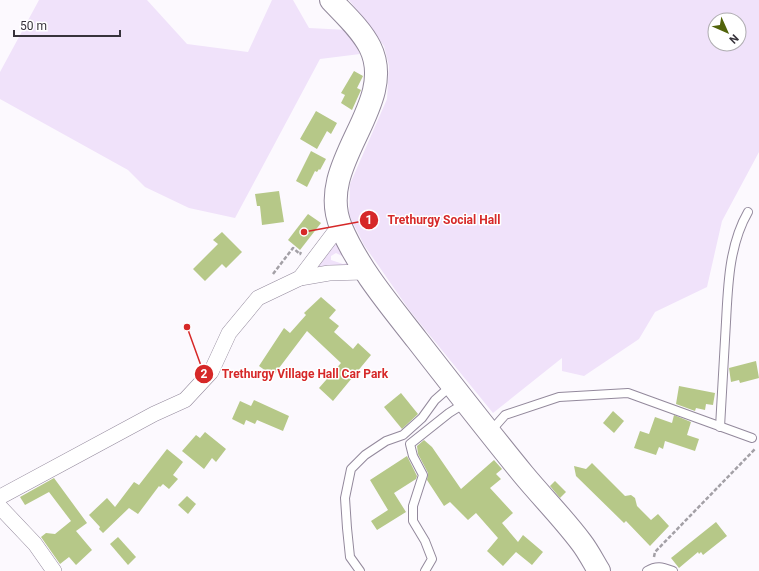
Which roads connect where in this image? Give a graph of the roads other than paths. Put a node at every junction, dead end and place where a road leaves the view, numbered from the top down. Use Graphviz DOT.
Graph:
graph roads {
  1 [pos="331,0"];
  2 [pos="748,212"];
  3 [pos="340,225"];
  4 [pos="364,272"];
  5 [pos="300,278"];
  6 [pos="452,385"];
  7 [pos="466,403"];
  8 [pos="720,427"];
  9 [pos="490,433"];
  10 [pos="752,438"];
  11 [pos="0,497"];
  12 [pos="0,507"];
  13 [pos="650,569"];
  14 [pos="54,571"];
  15 [pos="360,571"];
  16 [pos="425,571"];
  17 [pos="599,571"];
  18 [pos="673,571"];
  1 -- 3 [label="street"];
  2 -- 8 [label="lane"];
  3 -- 4 [label="street"];
  3 -- 5 [label="street"];
  4 -- 5 [label="street"];
  4 -- 6 [label="street"];
  5 -- 11 [label="street"];
  6 -- 7 [label="street"];
  6 -- 15 [label="lane"];
  7 -- 9 [label="street"];
  7 -- 16 [label="lane"];
  8 -- 9 [label="lane"];
  8 -- 10 [label="lane"];
  9 -- 17 [label="street"];
  12 -- 14 [label="street"];
  13 -- 18 [label="lane"];
}
